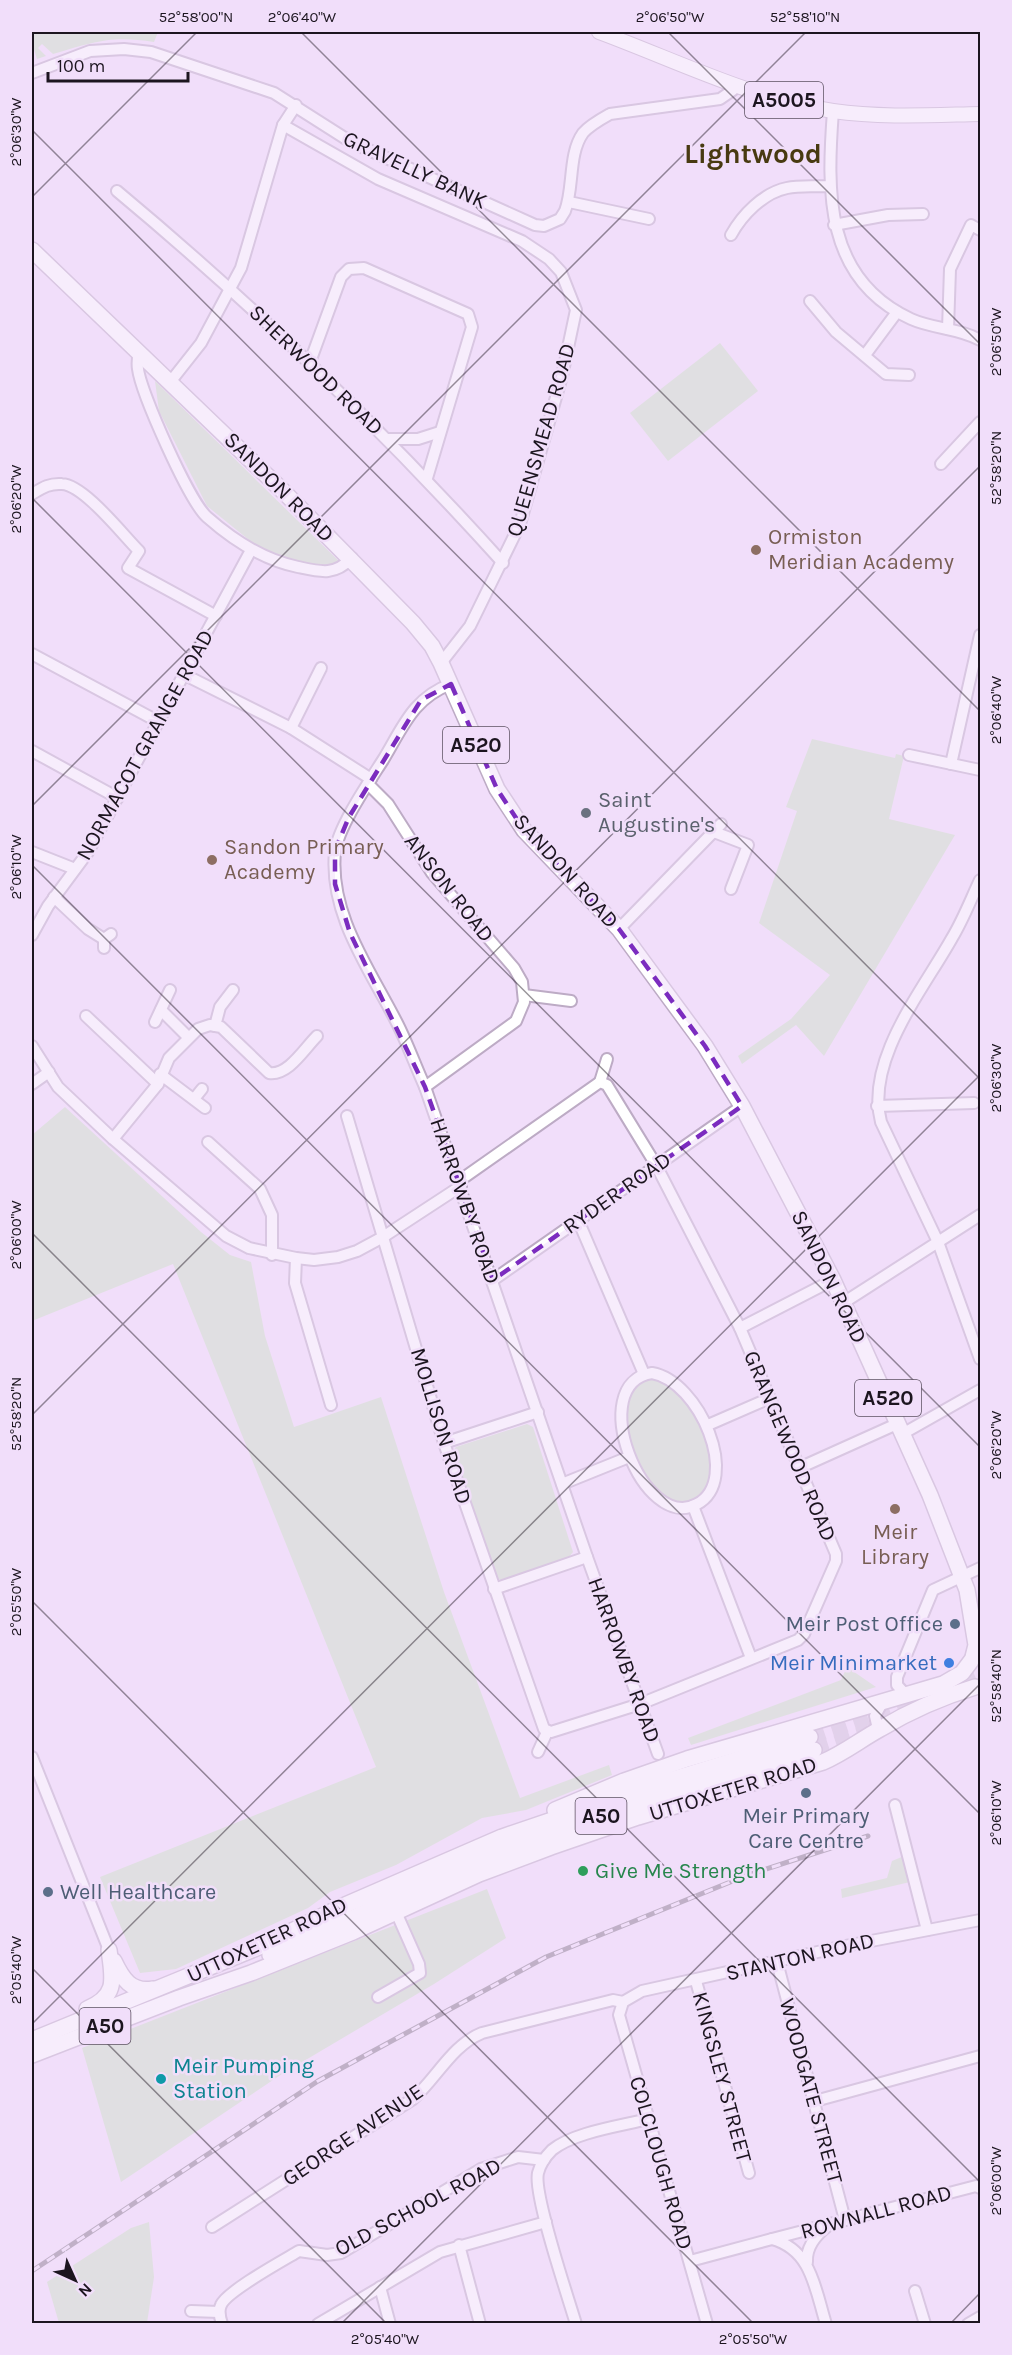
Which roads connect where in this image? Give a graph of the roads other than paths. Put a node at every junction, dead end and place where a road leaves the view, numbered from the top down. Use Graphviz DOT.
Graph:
graph roads {
  1 [pos="599,32"];
  2 [pos="32,73"];
  3 [pos="736,85"];
  4 [pos="296,105"];
  5 [pos="833,111"];
  6 [pos="981,114"];
  7 [pos="283,125"];
  8 [pos="830,186"];
  9 [pos="117,191"];
  10 [pos="569,202"];
  11 [pos="916,211"];
  12 [pos="649,219"];
  13 [pos="834,225"];
  14 [pos="981,230"];
  15 [pos="731,235"];
  16 [pos="32,250"];
  17 [pos="231,289"];
  18 [pos="810,302"];
  19 [pos="897,312"];
  20 [pos="948,328"];
  21 [pos="981,340"];
  22 [pos="139,350"];
  23 [pos="865,355"];
  24 [pos="310,362"];
  25 [pos="909,375"];
  26 [pos="171,381"];
  27 [pos="981,422"];
  28 [pos="440,432"];
  29 [pos="388,439"];
  30 [pos="946,462"];
  31 [pos="427,478"];
  32 [pos="32,494"];
  33 [pos="250,550"];
  34 [pos="352,558"];
  35 [pos="503,563"];
  36 [pos="216,616"];
  37 [pos="981,635"];
  38 [pos="32,654"];
  39 [pos="441,663"];
  40 [pos="321,668"];
  41 [pos="185,675"];
  42 [pos="451,684"];
  43 [pos="159,722"];
  44 [pos="291,728"];
  45 [pos="32,751"];
  46 [pos="909,756"];
  47 [pos="951,764"];
  48 [pos="981,770"];
  49 [pos="369,781"];
  50 [pos="118,798"];
  51 [pos="32,852"];
  52 [pos="75,869"];
  53 [pos="981,880"];
  54 [pos="731,889"];
  55 [pos="54,897"];
  56 [pos="620,929"];
  57 [pos="32,935"];
  58 [pos="106,940"];
  59 [pos="170,990"];
  60 [pos="233,990"];
  61 [pos="524,996"];
  62 [pos="571,1001"];
  63 [pos="161,1010"];
  64 [pos="86,1016"];
  65 [pos="155,1022"];
  66 [pos="215,1026"];
  67 [pos="316,1036"];
  68 [pos="188,1037"];
  69 [pos="32,1046"];
  70 [pos="607,1059"];
  71 [pos="49,1072"];
  72 [pos="159,1079"];
  73 [pos="600,1082"];
  74 [pos="32,1084"];
  75 [pos="425,1088"];
  76 [pos="202,1089"];
  77 [pos="194,1099"];
  78 [pos="974,1103"];
  79 [pos="742,1106"];
  80 [pos="877,1106"];
  81 [pos="205,1108"];
  82 [pos="347,1116"];
  83 [pos="113,1138"];
  84 [pos="208,1142"];
  85 [pos="656,1165"];
  86 [pos="460,1184"];
  87 [pos="981,1215"];
  88 [pos="578,1220"];
  89 [pos="383,1237"];
  90 [pos="938,1242"];
  91 [pos="272,1255"];
  92 [pos="297,1258"];
  93 [pos="493,1280"];
  94 [pos="833,1280"];
  95 [pos="843,1303"];
  96 [pos="740,1328"];
  97 [pos="981,1359"];
  98 [pos="644,1374"];
  99 [pos="981,1390"];
  100 [pos="770,1398"];
  101 [pos="331,1405"];
  102 [pos="538,1412"];
  103 [pos="708,1425"];
  104 [pos="902,1428"];
  105 [pos="444,1443"];
  106 [pos="629,1457"];
  107 [pos="799,1468"];
  108 [pos="562,1484"];
  109 [pos="693,1506"];
  110 [pos="587,1557"];
  111 [pos="981,1568"];
  112 [pos="964,1583"];
  113 [pos="494,1589"];
  114 [pos="981,1615"];
  115 [pos="975,1656"];
  116 [pos="751,1658"];
  117 [pos="978,1690"];
  118 [pos="907,1696"];
  119 [pos="882,1703"];
  120 [pos="640,1704"];
  121 [pos="878,1730"];
  122 [pos="547,1732"];
  123 [pos="538,1752"];
  124 [pos="658,1754"];
  125 [pos="32,1757"];
  126 [pos="35,1777"];
  127 [pos="895,1805"];
  128 [pos="502,1837"];
  129 [pos="390,1914"];
  130 [pos="981,1920"];
  131 [pos="927,1930"];
  132 [pos="109,1950"];
  133 [pos="777,1962"];
  134 [pos="696,1981"];
  135 [pos="165,1987"];
  136 [pos="378,1997"];
  137 [pos="179,1998"];
  138 [pos="622,2002"];
  139 [pos="32,2034"];
  140 [pos="32,2040"];
  141 [pos="32,2055"];
  142 [pos="981,2055"];
  143 [pos="815,2101"];
  144 [pos="648,2119"];
  145 [pos="543,2160"];
  146 [pos="748,2173"];
  147 [pos="980,2187"];
  148 [pos="845,2220"];
  149 [pos="546,2222"];
  150 [pos="831,2223"];
  151 [pos="212,2227"];
  152 [pos="772,2239"];
  153 [pos="459,2246"];
  154 [pos="690,2260"];
  155 [pos="807,2262"];
  156 [pos="380,2287"];
  157 [pos="915,2291"];
  158 [pos="191,2311"];
  159 [pos="219,2312"];
  160 [pos="981,2317"];
  161 [pos="222,2324"];
  162 [pos="318,2324"];
  163 [pos="390,2324"];
  164 [pos="480,2324"];
  165 [pos="576,2324"];
  166 [pos="707,2324"];
  167 [pos="826,2324"];
  168 [pos="924,2324"];
  169 [pos="968,2324"];
  1 -- 3 [label="main road, A5005"];
  2 -- 4 [label="street, GRAVELLY BANK"];
  3 -- 5 [label="main road, A5005"];
  3 -- 10 [label="street"];
  4 -- 7 [label="street"];
  4 -- 10 [label="street, GRAVELLY BANK"];
  5 -- 6 [label="main road, A5005"];
  5 -- 8 [label="street"];
  7 -- 17 [label="street"];
  7 -- 35 [label="street, QUEENSMEAD ROAD"];
  8 -- 13 [label="street"];
  8 -- 15 [label="street"];
  9 -- 17 [label="street, SHERWOOD ROAD"];
  10 -- 12 [label="street"];
  11 -- 13 [label="street"];
  13 -- 19 [label="street"];
  14 -- 20 [label="street"];
  16 -- 22 [label="highway, SANDON ROAD / A520"];
  17 -- 24 [label="street, SHERWOOD ROAD"];
  17 -- 26 [label="street"];
  18 -- 23 [label="street"];
  19 -- 20 [label="street"];
  19 -- 23 [label="street"];
  20 -- 21 [label="street"];
  22 -- 26 [label="highway, SANDON ROAD / A520"];
  22 -- 33 [label="street"];
  23 -- 25 [label="street"];
  24 -- 28 [label="street"];
  24 -- 29 [label="street, SHERWOOD ROAD"];
  26 -- 34 [label="highway, SANDON ROAD / A520"];
  27 -- 30 [label="street"];
  28 -- 29 [label="street"];
  28 -- 31 [label="street"];
  29 -- 31 [label="street, SHERWOOD ROAD"];
  31 -- 35 [label="street, SHERWOOD ROAD"];
  32 -- 36 [label="street"];
  33 -- 34 [label="street"];
  33 -- 36 [label="street, NORMACOT GRANGE ROAD"];
  34 -- 39 [label="highway, SANDON ROAD / A520"];
  35 -- 39 [label="street, QUEENSMEAD ROAD"];
  36 -- 41 [label="street, NORMACOT GRANGE ROAD"];
  37 -- 47 [label="street"];
  38 -- 43 [label="street"];
  39 -- 42 [label="highway, SANDON ROAD / A520"];
  40 -- 44 [label="street"];
  41 -- 43 [label="street, NORMACOT GRANGE ROAD"];
  41 -- 44 [label="street, ANSON ROAD"];
  42 -- 49 [label="street, HARROWBY ROAD"];
  42 -- 56 [label="highway, SANDON ROAD / A520"];
  43 -- 50 [label="street, NORMACOT GRANGE ROAD"];
  44 -- 49 [label="street, ANSON ROAD"];
  45 -- 50 [label="street"];
  46 -- 47 [label="street"];
  47 -- 48 [label="street"];
  49 -- 61 [label="street, ANSON ROAD"];
  49 -- 75 [label="street, HARROWBY ROAD"];
  50 -- 52 [label="street, NORMACOT GRANGE ROAD"];
  51 -- 52 [label="street"];
  52 -- 55 [label="street, NORMACOT GRANGE ROAD"];
  53 -- 80 [label="street"];
  54 -- 56 [label="street"];
  55 -- 57 [label="street, NORMACOT GRANGE ROAD"];
  55 -- 58 [label="street"];
  56 -- 79 [label="highway, SANDON ROAD / A520"];
  59 -- 63 [label="street"];
  60 -- 66 [label="street"];
  61 -- 62 [label="street"];
  61 -- 75 [label="street"];
  63 -- 65 [label="street"];
  63 -- 68 [label="street"];
  64 -- 72 [label="street"];
  66 -- 67 [label="street"];
  66 -- 68 [label="street"];
  68 -- 72 [label="street"];
  69 -- 71 [label="street"];
  70 -- 73 [label="street"];
  71 -- 74 [label="street"];
  71 -- 83 [label="street"];
  72 -- 77 [label="street"];
  72 -- 83 [label="street"];
  73 -- 85 [label="street, GRANGEWOOD ROAD"];
  73 -- 86 [label="street"];
  75 -- 86 [label="street, HARROWBY ROAD"];
  76 -- 77 [label="street"];
  77 -- 81 [label="street"];
  78 -- 80 [label="street"];
  79 -- 85 [label="street, RYDER ROAD"];
  79 -- 94 [label="highway, SANDON ROAD / A520"];
  80 -- 90 [label="street"];
  82 -- 89 [label="street, MOLLISON ROAD"];
  83 -- 91 [label="street"];
  84 -- 91 [label="street"];
  85 -- 88 [label="street, RYDER ROAD"];
  85 -- 96 [label="street, GRANGEWOOD ROAD"];
  86 -- 89 [label="street"];
  86 -- 93 [label="street, HARROWBY ROAD"];
  87 -- 90 [label="street"];
  88 -- 93 [label="street, RYDER ROAD"];
  88 -- 98 [label="street"];
  89 -- 92 [label="street"];
  89 -- 105 [label="street, MOLLISON ROAD"];
  90 -- 95 [label="street"];
  90 -- 97 [label="street"];
  91 -- 92 [label="street"];
  92 -- 101 [label="street"];
  93 -- 102 [label="street, HARROWBY ROAD"];
  94 -- 95 [label="highway, SANDON ROAD / A520"];
  94 -- 96 [label="street"];
  95 -- 104 [label="highway, SANDON ROAD / A520"];
  96 -- 100 [label="street, GRANGEWOOD ROAD"];
  98 -- 103 [label="street"];
  98 -- 106 [label="street"];
  99 -- 104 [label="street"];
  100 -- 103 [label="street"];
  100 -- 107 [label="street, GRANGEWOOD ROAD"];
  102 -- 105 [label="street"];
  102 -- 108 [label="street, HARROWBY ROAD"];
  103 -- 109 [label="street"];
  104 -- 107 [label="street"];
  104 -- 112 [label="highway, SANDON ROAD / A520"];
  105 -- 113 [label="street, MOLLISON ROAD"];
  106 -- 108 [label="street"];
  106 -- 109 [label="street"];
  107 -- 116 [label="street, GRANGEWOOD ROAD"];
  108 -- 110 [label="street, HARROWBY ROAD"];
  109 -- 116 [label="street"];
  110 -- 113 [label="street"];
  110 -- 120 [label="street, HARROWBY ROAD"];
  111 -- 112 [label="street"];
  112 -- 114 [label="highway, SANDON ROAD / A520"];
  112 -- 115 [label="highway, SANDON ROAD / A520"];
  112 -- 118 [label="street"];
  113 -- 122 [label="street, MOLLISON ROAD"];
  115 -- 117 [label="highway, UTTOXETER ROAD"];
  115 -- 118 [label="highway, UTTOXETER ROAD"];
  116 -- 120 [label="street, GRANGEWOOD ROAD"];
  117 -- 121 [label="highway, UTTOXETER ROAD"];
  118 -- 119 [label="highway, UTTOXETER ROAD"];
  119 -- 121 [label="street"];
  119 -- 128 [label="highway, UTTOXETER ROAD"];
  120 -- 122 [label="street"];
  120 -- 124 [label="street, HARROWBY ROAD"];
  121 -- 129 [label="highway, UTTOXETER ROAD"];
  122 -- 123 [label="street"];
  125 -- 126 [label="street"];
  126 -- 132 [label="street"];
  127 -- 131 [label="street"];
  128 -- 135 [label="highway, UTTOXETER ROAD / A50"];
  128 -- 137 [label="highway, A50"];
  129 -- 136 [label="street"];
  129 -- 137 [label="highway, UTTOXETER ROAD"];
  130 -- 131 [label="street, STANTON ROAD"];
  131 -- 133 [label="street, STANTON ROAD"];
  132 -- 135 [label="highway"];
  132 -- 139 [label="highway"];
  133 -- 134 [label="street, STANTON ROAD"];
  133 -- 143 [label="street, WOODGATE STREET"];
  134 -- 138 [label="street, STANTON ROAD"];
  134 -- 146 [label="street, KINGSLEY STREET"];
  135 -- 140 [label="highway, UTTOXETER ROAD / A50"];
  137 -- 141 [label="highway, UTTOXETER ROAD / A50"];
  138 -- 144 [label="street, COLCLOUGH ROAD"];
  138 -- 151 [label="street, GEORGE AVENUE"];
  142 -- 143 [label="street"];
  143 -- 148 [label="street, WOODGATE STREET"];
  144 -- 145 [label="street"];
  144 -- 154 [label="street, COLCLOUGH ROAD"];
  145 -- 149 [label="street"];
  145 -- 159 [label="street, OLD SCHOOL ROAD"];
  147 -- 148 [label="street, ROWNALL ROAD"];
  148 -- 150 [label="street, ROWNALL ROAD"];
  149 -- 153 [label="street"];
  149 -- 165 [label="street"];
  150 -- 152 [label="street, ROWNALL ROAD"];
  150 -- 155 [label="street"];
  152 -- 154 [label="street, ROWNALL ROAD"];
  152 -- 155 [label="street"];
  153 -- 156 [label="street"];
  153 -- 164 [label="street"];
  154 -- 166 [label="street, COLCLOUGH ROAD"];
  155 -- 167 [label="street"];
  156 -- 162 [label="street"];
  156 -- 163 [label="street"];
  157 -- 168 [label="street"];
  158 -- 159 [label="street"];
  159 -- 161 [label="street"];
  160 -- 169 [label="street"];
}
